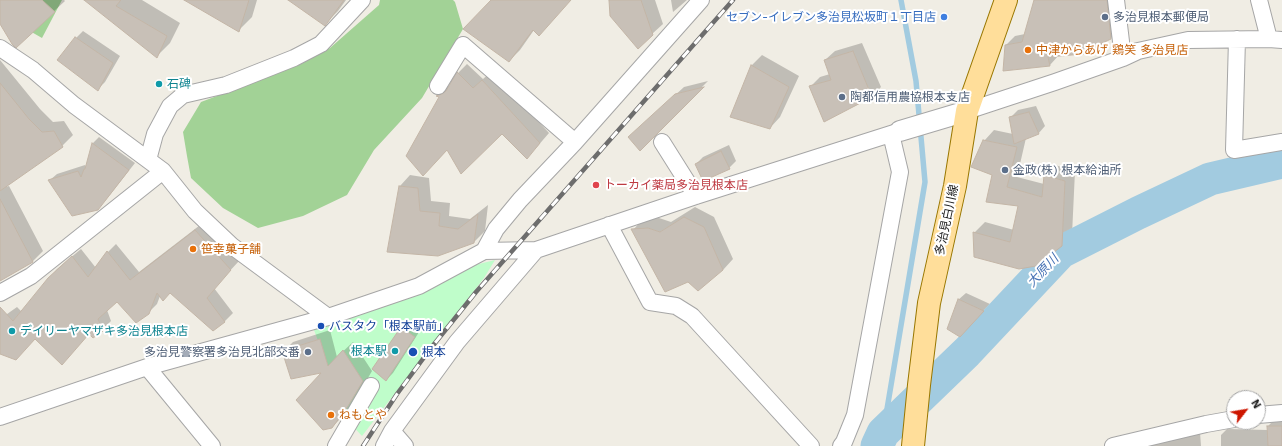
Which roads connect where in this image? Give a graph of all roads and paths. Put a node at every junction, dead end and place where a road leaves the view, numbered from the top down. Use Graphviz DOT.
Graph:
graph roads {
  1 [pos="362,0"];
  2 [pos="701,0"];
  3 [pos="1006,0"];
  4 [pos="1116,0"];
  5 [pos="1260,0"];
  6 [pos="1237,39"];
  7 [pos="1276,39"];
  8 [pos="0,48"];
  9 [pos="1123,58"];
  10 [pos="438,86"];
  11 [pos="966,111"];
  12 [pos="896,133"];
  13 [pos="575,142"];
  14 [pos="662,142"];
  15 [pos="1282,142"];
  16 [pos="148,160"];
  17 [pos="163,171"];
  18 [pos="696,196"];
  19 [pos="608,225"];
  20 [pos="536,250"];
  21 [pos="484,251"];
  22 [pos="0,293"];
  23 [pos="328,317"];
  24 [pos="147,367"];
  25 [pos="372,386"];
  26 [pos="1282,413"];
  27 [pos="1266,414"];
  28 [pos="0,418"];
  29 [pos="1226,420"];
  30 [pos="392,432"];
  31 [pos="212,446"];
  32 [pos="336,446"];
  33 [pos="384,446"];
  34 [pos="405,446"];
  35 [pos="811,446"];
  36 [pos="841,446"];
  37 [pos="913,446"];
  38 [pos="1113,446"];
  1 -- 16 [label="street"];
  2 -- 13 [label="street"];
  3 -- 11 [label="main road, 多治見白川線"];
  4 -- 9 [label="street"];
  5 -- 7 [label="street"];
  6 -- 7 [label="street"];
  6 -- 9 [label="street"];
  6 -- 15 [label="street"];
  8 -- 16 [label="street"];
  9 -- 11 [label="street"];
  10 -- 13 [label="street"];
  11 -- 12 [label="street"];
  11 -- 37 [label="main road, 多治見白川線"];
  12 -- 18 [label="street"];
  12 -- 36 [label="street"];
  13 -- 21 [label="street"];
  14 -- 18 [label="street"];
  16 -- 17 [label="street"];
  17 -- 22 [label="street"];
  17 -- 23 [label="street"];
  18 -- 19 [label="street"];
  19 -- 20 [label="street"];
  19 -- 35 [label="street"];
  20 -- 21 [label="street"];
  20 -- 30 [label="street"];
  21 -- 23 [label="street"];
  23 -- 24 [label="street"];
  24 -- 28 [label="street"];
  24 -- 31 [label="street"];
  25 -- 32 [label="street"];
  26 -- 27 [label="street"];
  29 -- 38 [label="street"];
  30 -- 33 [label="street"];
  30 -- 34 [label="street"];
}
